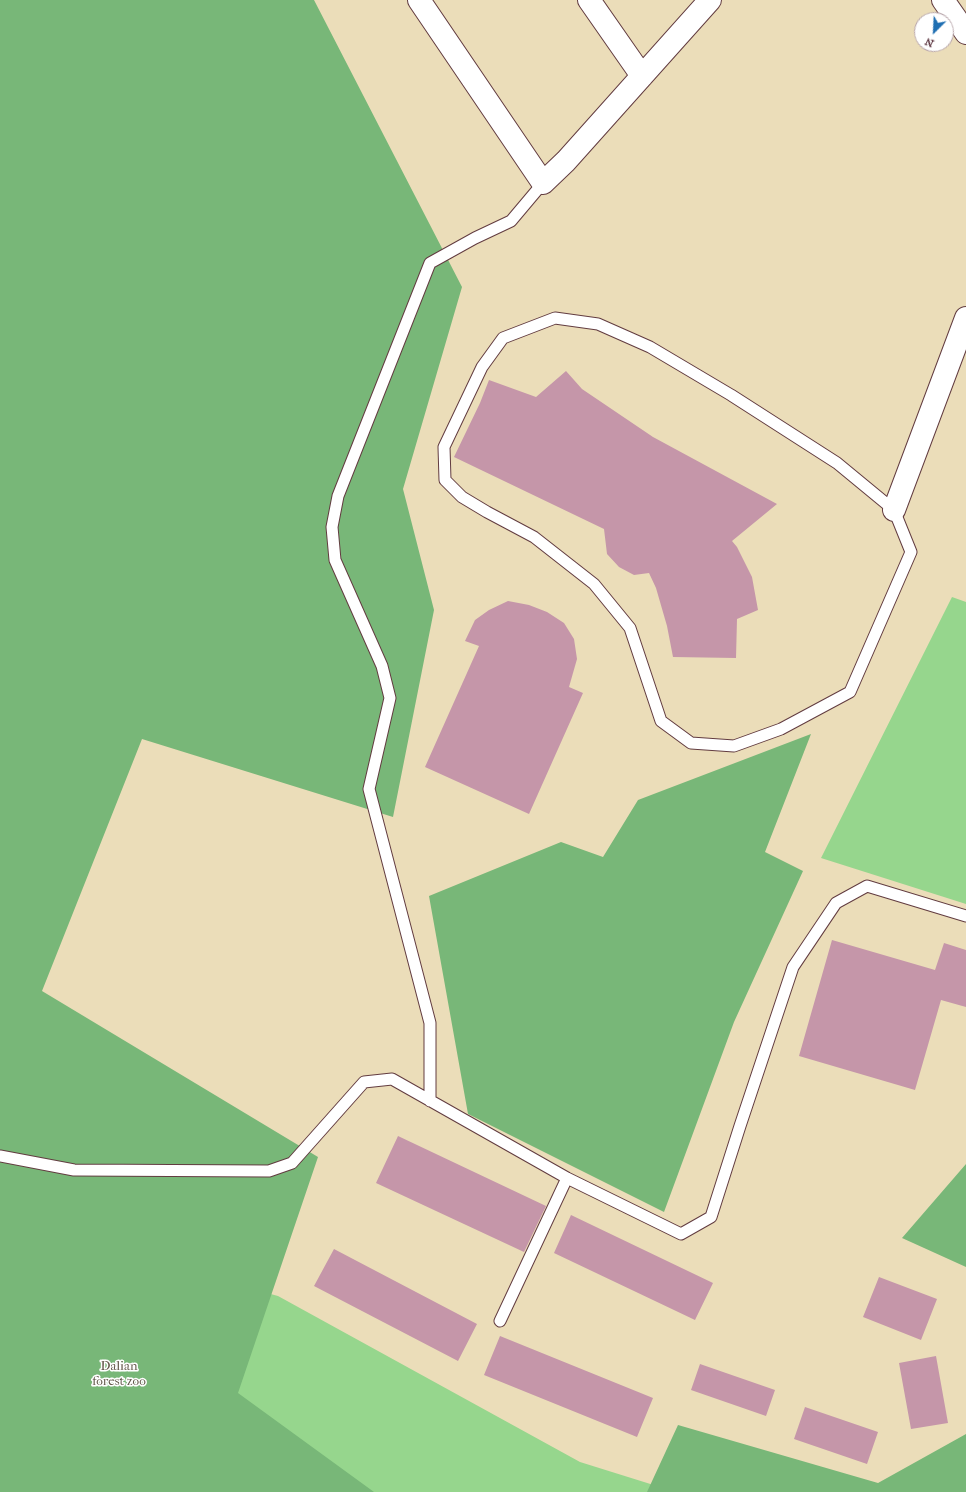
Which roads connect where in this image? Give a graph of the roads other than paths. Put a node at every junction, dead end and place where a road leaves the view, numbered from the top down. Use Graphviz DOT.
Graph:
graph roads {
  1 [pos="419,0"];
  2 [pos="589,0"];
  3 [pos="710,0"];
  4 [pos="943,0"];
  5 [pos="966,33"];
  6 [pos="642,76"];
  7 [pos="543,183"];
  8 [pos="966,318"];
  9 [pos="894,510"];
  10 [pos="966,916"];
  11 [pos="430,1101"];
  12 [pos="0,1156"];
  13 [pos="567,1178"];
  14 [pos="500,1321"];
  1 -- 7 [label="street"];
  2 -- 6 [label="street"];
  3 -- 6 [label="street"];
  4 -- 5 [label="street"];
  6 -- 7 [label="street"];
  7 -- 11 [label="lane"];
  8 -- 9 [label="street"];
  9 -- 9 [label="lane"];
  10 -- 13 [label="lane"];
  11 -- 12 [label="lane"];
  11 -- 13 [label="lane"];
  13 -- 14 [label="lane"];
}
